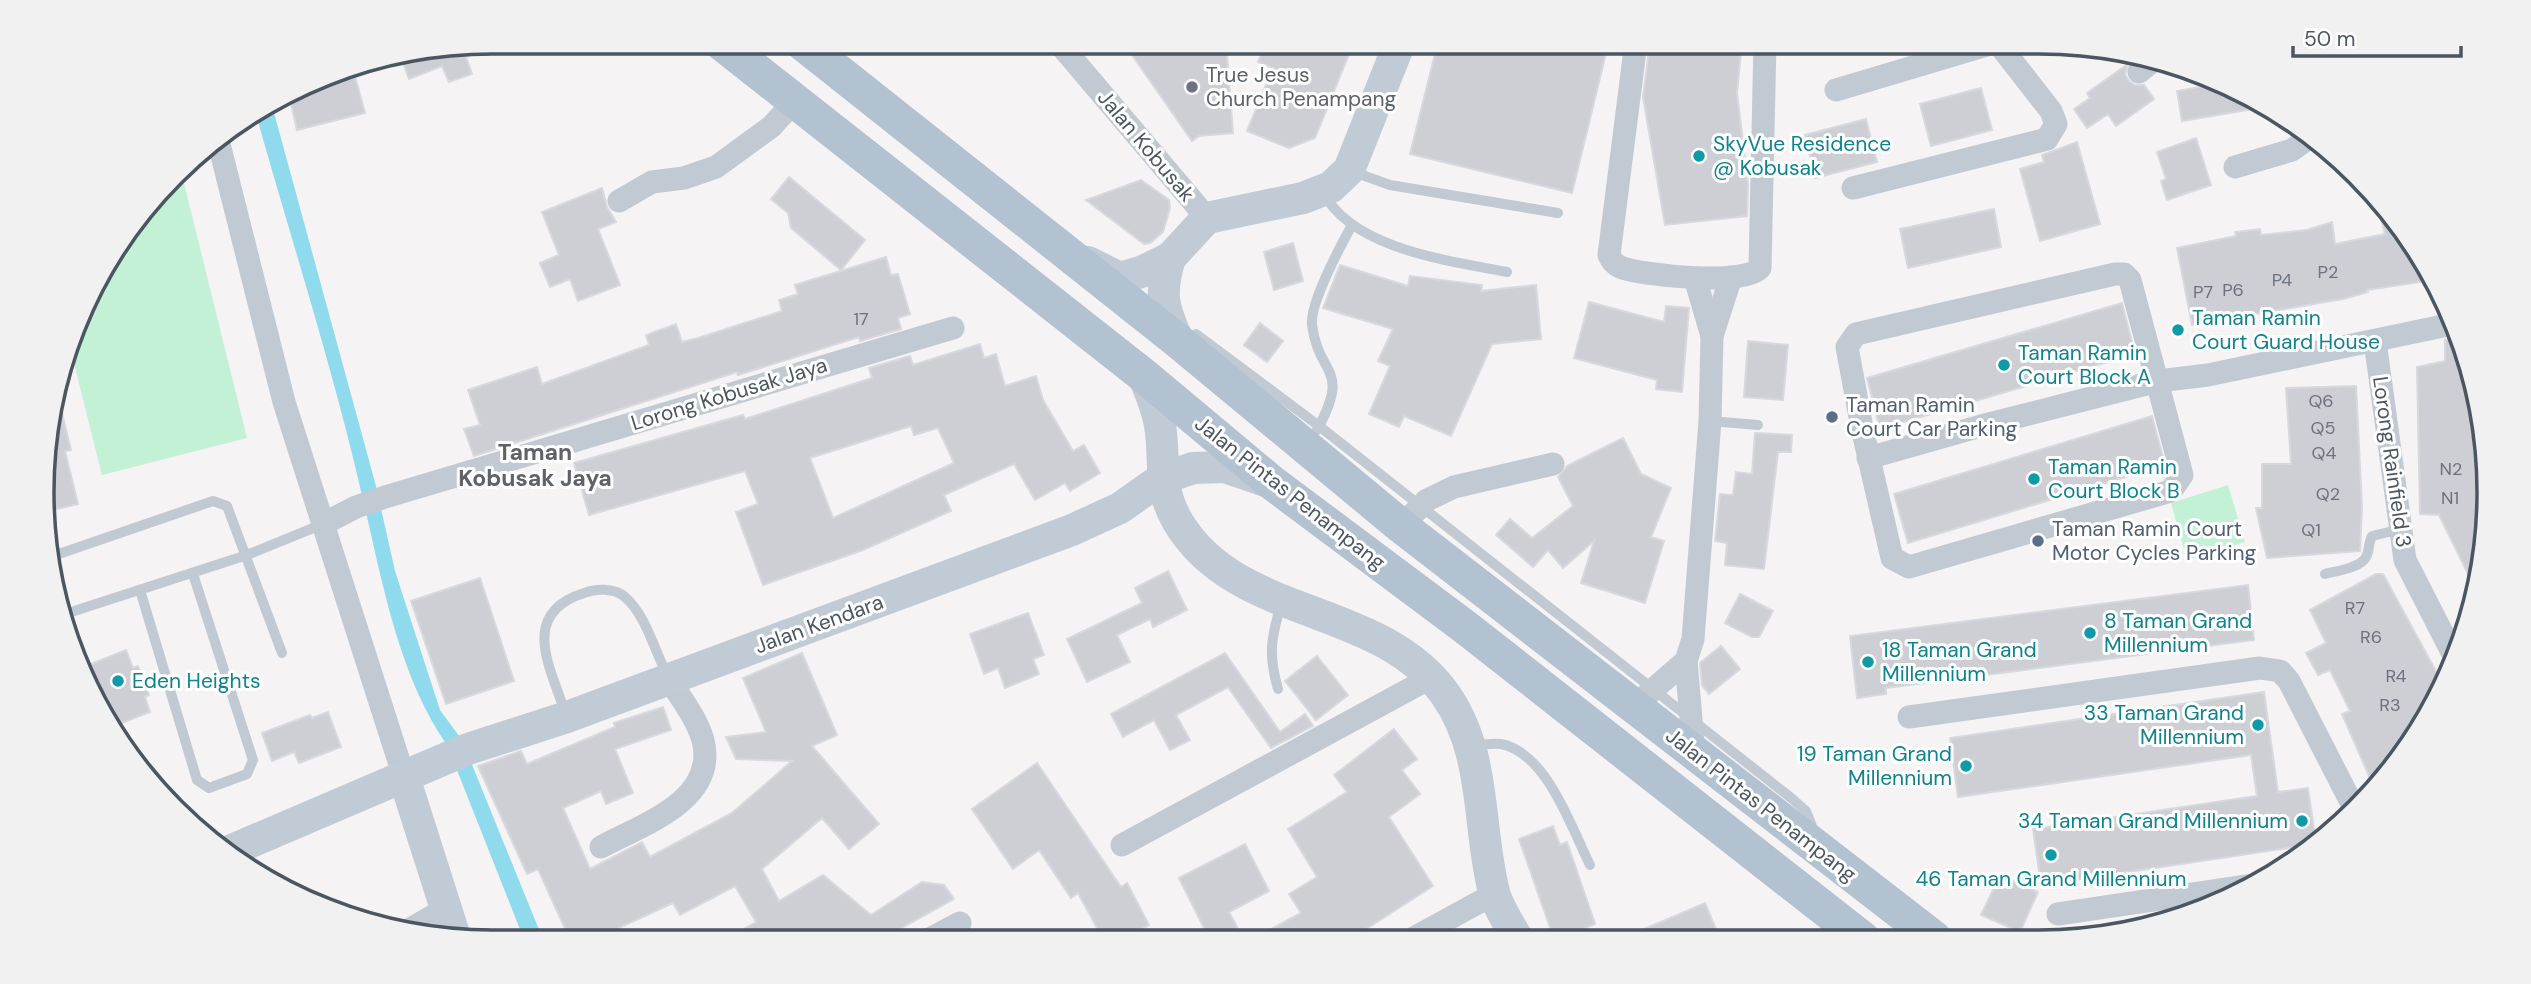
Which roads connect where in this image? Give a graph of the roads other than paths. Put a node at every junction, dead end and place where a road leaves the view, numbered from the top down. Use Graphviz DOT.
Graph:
graph roads {
  1 [pos="735,54"];
  2 [pos="816,54"];
  3 [pos="1068,54"];
  4 [pos="1395,54"];
  5 [pos="1634,54"];
  6 [pos="1765,54"];
  7 [pos="1957,54"];
  8 [pos="2006,54"];
  9 [pos="1836,90"];
  10 [pos="794,102"];
  11 [pos="2302,143"];
  12 [pos="220,150"];
  13 [pos="2235,167"];
  14 [pos="1349,170"];
  15 [pos="1853,188"];
  16 [pos="1322,191"];
  17 [pos="619,201"];
  18 [pos="1558,213"];
  19 [pos="1207,218"];
  20 [pos="1352,225"];
  21 [pos="1067,253"];
  22 [pos="1170,258"];
  23 [pos="1507,272"];
  24 [pos="1731,277"];
  25 [pos="1695,278"];
  26 [pos="1171,326"];
  27 [pos="2444,326"];
  28 [pos="953,328"];
  29 [pos="1712,336"];
  30 [pos="2375,341"];
  31 [pos="1143,375"];
  32 [pos="2158,381"];
  33 [pos="1710,421"];
  34 [pos="1758,425"];
  35 [pos="1313,436"];
  36 [pos="1868,458"];
  37 [pos="1553,464"];
  38 [pos="1161,479"];
  39 [pos="1271,482"];
  40 [pos="1411,515"];
  41 [pos="323,524"];
  42 [pos="2401,529"];
  43 [pos="59,554"];
  44 [pos="247,555"];
  45 [pos="193,574"];
  46 [pos="2325,574"];
  47 [pos="140,590"];
  48 [pos="1281,601"];
  49 [pos="71,612"];
  50 [pos="2449,646"];
  51 [pos="282,653"];
  52 [pos="1686,661"];
  53 [pos="1432,677"];
  54 [pos="668,678"];
  55 [pos="1278,689"];
  56 [pos="1643,698"];
  57 [pos="567,717"];
  58 [pos="1909,717"];
  59 [pos="1691,718"];
  60 [pos="1469,745"];
  61 [pos="1694,754"];
  62 [pos="404,777"];
  63 [pos="2350,801"];
  64 [pos="1726,833"];
  65 [pos="1122,845"];
  66 [pos="601,847"];
  67 [pos="238,848"];
  68 [pos="1820,850"];
  69 [pos="1590,865"];
  70 [pos="2222,890"];
  71 [pos="1494,894"];
  72 [pos="2059,914"];
  73 [pos="451,923"];
  74 [pos="960,923"];
  75 [pos="947,930"];
  76 [pos="1428,930"];
  77 [pos="1513,930"];
  78 [pos="1852,930"];
  79 [pos="1922,930"];
  1 -- 10 [label="main road, Jalan Pintas Penampang"];
  2 -- 21 [label="main road, Jalan Pintas Penampang"];
  3 -- 19 [label="street, Jalan Kobusak"];
  4 -- 14 [label="street"];
  5 -- 25 [label="street"];
  6 -- 24 [label="street"];
  7 -- 9 [label="street"];
  8 -- 15 [label="street"];
  10 -- 17 [label="street"];
  10 -- 31 [label="main road, Jalan Pintas Penampang"];
  11 -- 13 [label="street"];
  12 -- 41 [label="street"];
  14 -- 16 [label="street"];
  14 -- 18 [label="lane"];
  16 -- 19 [label="street"];
  16 -- 20 [label="lane"];
  19 -- 22 [label="street"];
  20 -- 23 [label="lane"];
  20 -- 35 [label="lane"];
  21 -- 22 [label="street"];
  21 -- 26 [label="main road, Jalan Pintas Penampang"];
  22 -- 26 [label="street"];
  24 -- 25 [label="street"];
  24 -- 29 [label="street"];
  25 -- 29 [label="street"];
  26 -- 35 [label="main road, Jalan Pintas Penampang"];
  27 -- 30 [label="street"];
  28 -- 41 [label="street, Lorong Kobusak Jaya"];
  29 -- 33 [label="street"];
  30 -- 32 [label="street"];
  30 -- 42 [label="street, Lorong Rainfield 3"];
  31 -- 38 [label="street"];
  31 -- 39 [label="main road, Jalan Pintas Penampang"];
  32 -- 36 [label="street"];
  32 -- 36 [label="street"];
  32 -- 36 [label="street"];
  33 -- 34 [label="lane"];
  33 -- 52 [label="street"];
  35 -- 40 [label="main road, Jalan Pintas Penampang"];
  37 -- 40 [label="street"];
  38 -- 39 [label="street, Jalan Kendara"];
  38 -- 48 [label="street"];
  38 -- 54 [label="street, Jalan Kendara"];
  39 -- 64 [label="main road, Jalan Pintas Penampang"];
  40 -- 56 [label="main road, Jalan Pintas Penampang"];
  41 -- 44 [label="lane"];
  41 -- 62 [label="street"];
  42 -- 46 [label="lane"];
  42 -- 50 [label="street, Lorong Rainfield 3"];
  43 -- 44 [label="lane"];
  44 -- 45 [label="lane"];
  44 -- 51 [label="lane"];
  45 -- 47 [label="lane"];
  45 -- 47 [label="lane"];
  47 -- 49 [label="lane"];
  48 -- 53 [label="street"];
  48 -- 55 [label="lane"];
  52 -- 56 [label="street"];
  52 -- 59 [label="street"];
  53 -- 60 [label="street"];
  53 -- 65 [label="street"];
  54 -- 57 [label="street, Jalan Kendara"];
  54 -- 57 [label="lane"];
  54 -- 66 [label="street"];
  56 -- 59 [label="lane"];
  56 -- 61 [label="main road, Jalan Pintas Penampang"];
  56 -- 64 [label="main road"];
  57 -- 62 [label="street, Jalan Kendara"];
  58 -- 63 [label="street"];
  59 -- 61 [label="street"];
  59 -- 68 [label="lane"];
  60 -- 69 [label="lane"];
  60 -- 71 [label="street"];
  61 -- 68 [label="main road, Jalan Pintas Penampang"];
  62 -- 67 [label="street, Jalan Kendara"];
  62 -- 73 [label="street"];
  64 -- 78 [label="main road, Jalan Pintas Penampang"];
  68 -- 79 [label="main road, Jalan Pintas Penampang"];
  70 -- 72 [label="street"];
  71 -- 76 [label="street"];
  71 -- 77 [label="street"];
  74 -- 75 [label="street"];
}
